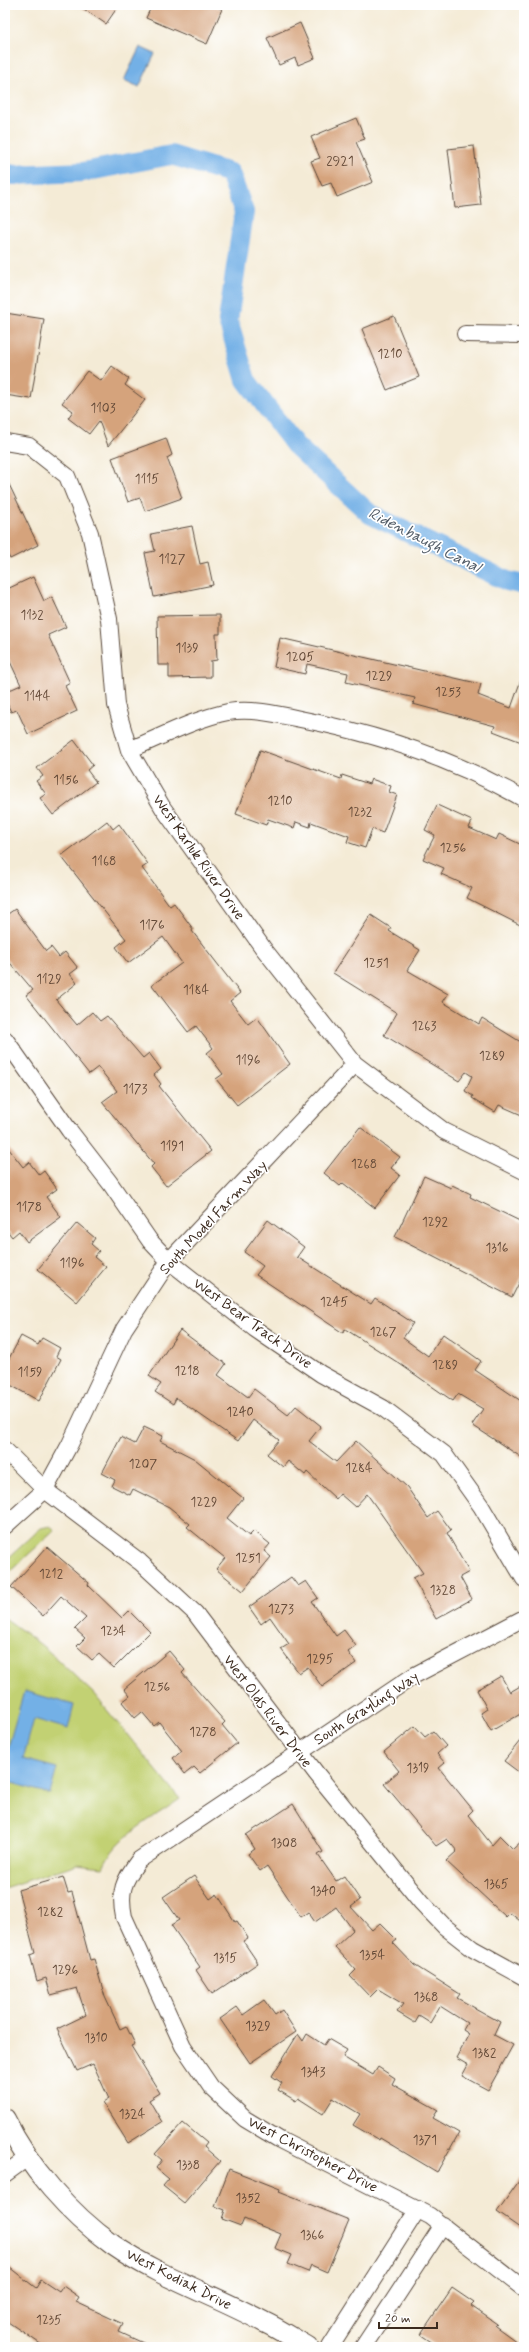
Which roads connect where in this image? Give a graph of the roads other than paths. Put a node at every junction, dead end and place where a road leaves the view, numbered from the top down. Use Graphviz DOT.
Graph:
graph roads {
  1 [pos="465,334"];
  2 [pos="524,336"];
  3 [pos="5,442"];
  4 [pos="129,750"];
  5 [pos="524,799"];
  6 [pos="5,1039"];
  7 [pos="355,1064"];
  8 [pos="524,1171"];
  9 [pos="169,1260"];
  10 [pos="5,1450"];
  11 [pos="45,1490"];
  12 [pos="5,1526"];
  13 [pos="524,1579"];
  14 [pos="524,1618"];
  15 [pos="299,1752"];
  16 [pos="123,1885"];
  17 [pos="524,1977"];
  18 [pos="5,2119"];
  19 [pos="28,2158"];
  20 [pos="5,2174"];
  21 [pos="418,2209"];
  22 [pos="443,2226"];
  23 [pos="524,2289"];
  24 [pos="308,2347"];
  25 [pos="330,2347"];
  26 [pos="364,2347"];
  1 -- 2 [label="street"];
  3 -- 4 [label="street, West Karluk River Drive"];
  4 -- 5 [label="street"];
  4 -- 7 [label="street, West Karluk River Drive"];
  6 -- 9 [label="street, West Bear Track Drive"];
  7 -- 8 [label="street, West Karluk River Drive"];
  7 -- 9 [label="street, South Model Farm Way"];
  9 -- 11 [label="street, South Model Farm Way"];
  9 -- 13 [label="street, West Bear Track Drive"];
  10 -- 11 [label="street, West Olds River Drive"];
  11 -- 12 [label="street, South Model Farm Way"];
  11 -- 15 [label="street, West Olds River Drive"];
  14 -- 15 [label="street, South Grayling Way"];
  15 -- 16 [label="street, South Grayling Way"];
  15 -- 17 [label="street, West Olds River Drive"];
  16 -- 21 [label="street, West Christopher Drive"];
  18 -- 19 [label="street, West Kodiak Drive"];
  19 -- 20 [label="street"];
  19 -- 24 [label="street, West Kodiak Drive"];
  21 -- 22 [label="street, West Christopher Drive"];
  21 -- 25 [label="street"];
  22 -- 23 [label="street, West Christopher Drive"];
  22 -- 26 [label="street"];
}
